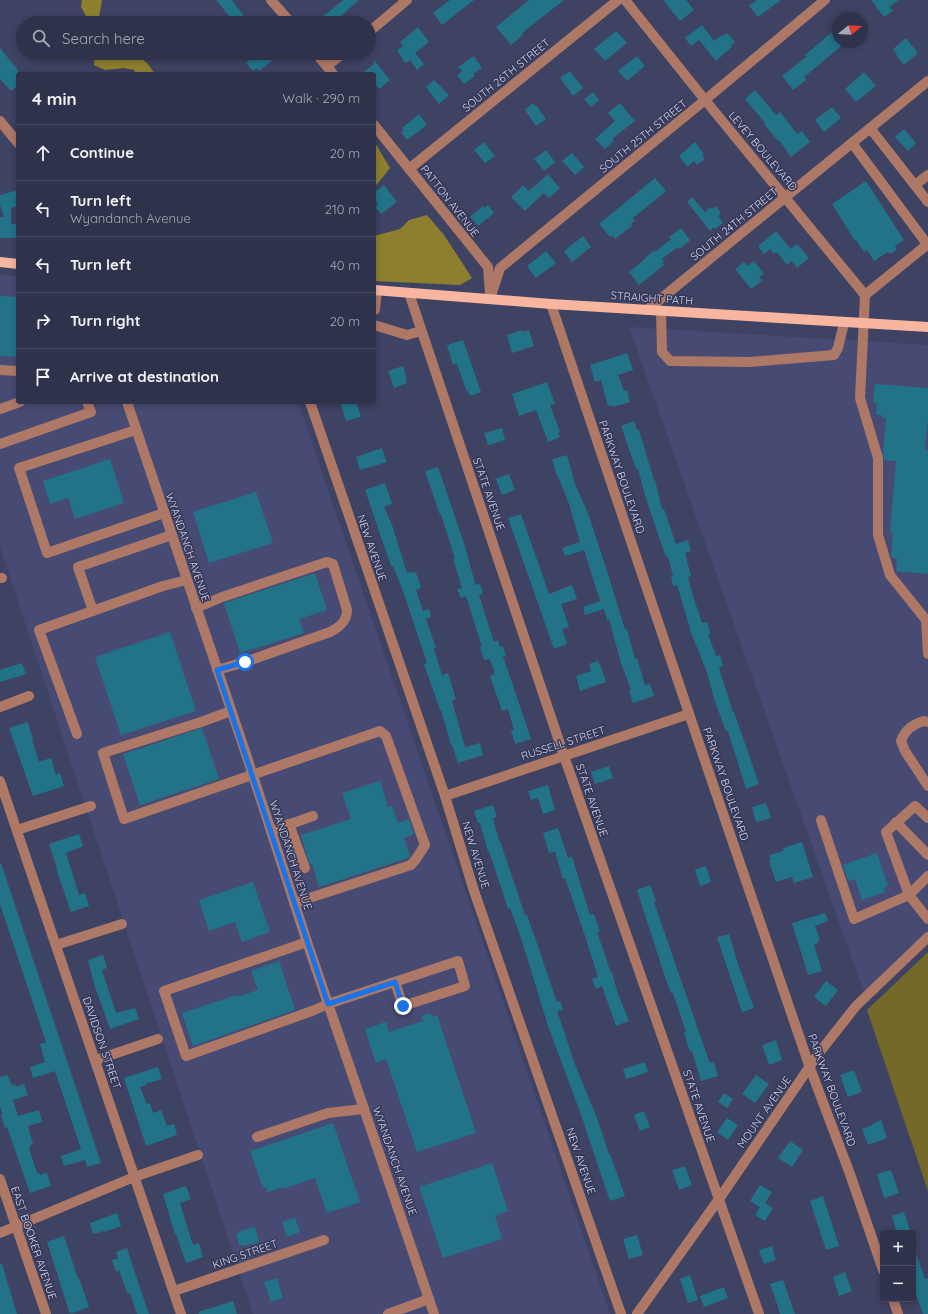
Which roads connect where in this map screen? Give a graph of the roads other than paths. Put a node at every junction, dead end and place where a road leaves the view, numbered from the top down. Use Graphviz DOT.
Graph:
graph roads {
  1 [pos="271,0"];
  2 [pos="408,0"];
  3 [pos="618,0"];
  4 [pos="625,0"];
  5 [pos="825,0"];
  6 [pos="285,16"];
  7 [pos="376,26"];
  8 [pos="322,60"];
  9 [pos="338,60"];
  10 [pos="330,70"];
  11 [pos="928,81"];
  12 [pos="705,100"];
  13 [pos="0,121"];
  14 [pos="376,127"];
  15 [pos="870,128"];
  16 [pos="16,141"];
  17 [pos="852,143"];
  18 [pos="410,169"];
  19 [pos="928,175"];
  20 [pos="915,185"];
  21 [pos="786,197"];
  22 [pos="928,202"];
  23 [pos="928,244"];
  24 [pos="0,262"];
  25 [pos="16,264"];
  26 [pos="376,290"];
  27 [pos="409,293"];
  28 [pos="865,295"];
  29 [pos="490,299"];
  30 [pos="551,304"];
  31 [pos="647,310"];
  32 [pos="661,311"];
  33 [pos="844,322"];
  34 [pos="864,324"];
  35 [pos="376,327"];
  36 [pos="928,328"];
  37 [pos="421,331"];
  38 [pos="0,370"];
  39 [pos="16,371"];
  40 [pos="16,403"];
  41 [pos="88,404"];
  42 [pos="128,404"];
  43 [pos="311,404"];
  44 [pos="0,409"];
  45 [pos="136,430"];
  46 [pos="0,444"];
  47 [pos="164,513"];
  48 [pos="172,535"];
  49 [pos="187,580"];
  50 [pos="196,608"];
  51 [pos="93,611"];
  52 [pos="928,654"];
  53 [pos="217,670"];
  54 [pos="29,696"];
  55 [pos="0,707"];
  56 [pos="231,711"];
  57 [pos="689,714"];
  58 [pos="928,722"];
  59 [pos="77,734"];
  60 [pos="564,756"];
  61 [pos="252,775"];
  62 [pos="0,781"];
  63 [pos="928,786"];
  64 [pos="445,796"];
  65 [pos="91,806"];
  66 [pos="313,816"];
  67 [pos="928,818"];
  68 [pos="821,820"];
  69 [pos="896,822"];
  70 [pos="289,824"];
  71 [pos="17,830"];
  72 [pos="271,831"];
  73 [pos="928,855"];
  74 [pos="305,868"];
  75 [pos="928,876"];
  76 [pos="909,895"];
  77 [pos="294,903"];
  78 [pos="928,920"];
  79 [pos="122,924"];
  80 [pos="928,937"];
  81 [pos="307,942"];
  82 [pos="56,945"];
  83 [pos="395,982"];
  84 [pos="328,1004"];
  85 [pos="158,1039"];
  86 [pos="96,1060"];
  87 [pos="810,1068"];
  88 [pos="364,1109"];
  89 [pos="257,1137"];
  90 [pos="198,1156"];
  91 [pos="134,1176"];
  92 [pos="0,1179"];
  93 [pos="719,1199"];
  94 [pos="16,1226"];
  95 [pos="0,1233"];
  96 [pos="324,1240"];
  97 [pos="882,1266"];
  98 [pos="174,1292"];
  99 [pos="429,1299"];
  100 [pos="894,1302"];
  101 [pos="392,1313"];
  102 [pos="46,1314"];
  103 [pos="181,1314"];
  104 [pos="434,1314"];
  105 [pos="621,1314"];
  106 [pos="637,1314"];
  107 [pos="759,1314"];
  108 [pos="898,1314"];
  1 -- 6 [label="street"];
  2 -- 7 [label="street"];
  3 -- 18 [label="street, SOUTH 26TH STREET"];
  4 -- 12 [label="street, LEVEY BOULEVARD"];
  5 -- 12 [label="street, SOUTH 25TH STREET"];
  8 -- 10 [label="street"];
  9 -- 10 [label="street"];
  11 -- 15 [label="street, SOUTH 24TH STREET"];
  12 -- 21 [label="street, LEVEY BOULEVARD"];
  12 -- 29 [label="street, SOUTH 25TH STREET"];
  13 -- 16 [label="street"];
  14 -- 18 [label="street, PATTON AVENUE"];
  15 -- 17 [label="street, SOUTH 24TH STREET"];
  15 -- 20 [label="street"];
  17 -- 21 [label="street, SOUTH 24TH STREET"];
  17 -- 23 [label="street"];
  18 -- 29 [label="street, PATTON AVENUE"];
  19 -- 20 [label="street"];
  20 -- 22 [label="street"];
  21 -- 28 [label="street, LEVEY BOULEVARD"];
  21 -- 31 [label="street, SOUTH 24TH STREET"];
  23 -- 28 [label="street"];
  24 -- 25 [label="main road"];
  26 -- 27 [label="main road, STRAIGHT PATH"];
  27 -- 29 [label="main road, STRAIGHT PATH"];
  27 -- 37 [label="street, STATE AVENUE"];
  28 -- 34 [label="street"];
  29 -- 30 [label="main road, STRAIGHT PATH"];
  30 -- 31 [label="main road, STRAIGHT PATH"];
  30 -- 57 [label="street, PARKWAY BOULEVARD"];
  31 -- 32 [label="main road, STRAIGHT PATH"];
  32 -- 33 [label="main road, STRAIGHT PATH"];
  32 -- 33 [label="street"];
  33 -- 34 [label="main road, STRAIGHT PATH"];
  34 -- 36 [label="main road, STRAIGHT PATH"];
  34 -- 52 [label="street"];
  35 -- 37 [label="street"];
  37 -- 60 [label="street, STATE AVENUE"];
  38 -- 39 [label="street"];
  40 -- 44 [label="street"];
  41 -- 46 [label="street"];
  42 -- 45 [label="street, WYANDANCH AVENUE"];
  43 -- 64 [label="street, NEW AVENUE"];
  45 -- 47 [label="street, WYANDANCH AVENUE"];
  45 -- 47 [label="street"];
  47 -- 48 [label="street, WYANDANCH AVENUE"];
  48 -- 49 [label="street, WYANDANCH AVENUE"];
  48 -- 51 [label="street"];
  49 -- 50 [label="street, WYANDANCH AVENUE"];
  49 -- 51 [label="street"];
  50 -- 53 [label="street, WYANDANCH AVENUE"];
  50 -- 53 [label="street"];
  51 -- 59 [label="street"];
  53 -- 56 [label="street, WYANDANCH AVENUE"];
  54 -- 55 [label="street"];
  56 -- 61 [label="street, WYANDANCH AVENUE"];
  56 -- 61 [label="street"];
  57 -- 60 [label="street, RUSSELL STREET"];
  57 -- 87 [label="street, PARKWAY BOULEVARD"];
  58 -- 63 [label="street"];
  60 -- 64 [label="street, RUSSELL STREET"];
  60 -- 93 [label="street, STATE AVENUE"];
  61 -- 72 [label="street, WYANDANCH AVENUE"];
  61 -- 77 [label="street"];
  62 -- 71 [label="street, DAVIDSON STREET"];
  64 -- 105 [label="street, NEW AVENUE"];
  65 -- 71 [label="street"];
  66 -- 70 [label="street"];
  67 -- 69 [label="street"];
  68 -- 76 [label="street"];
  69 -- 73 [label="street"];
  69 -- 76 [label="street"];
  70 -- 72 [label="street"];
  70 -- 74 [label="street"];
  71 -- 82 [label="street, DAVIDSON STREET"];
  72 -- 77 [label="street, WYANDANCH AVENUE"];
  75 -- 76 [label="street"];
  76 -- 78 [label="street"];
  77 -- 81 [label="street, WYANDANCH AVENUE"];
  79 -- 82 [label="street"];
  80 -- 87 [label="street, MOUNT AVENUE"];
  81 -- 84 [label="street, WYANDANCH AVENUE"];
  81 -- 84 [label="street"];
  82 -- 86 [label="street, DAVIDSON STREET"];
  83 -- 83 [label="street"];
  83 -- 84 [label="street"];
  84 -- 88 [label="street, WYANDANCH AVENUE"];
  85 -- 86 [label="street"];
  86 -- 91 [label="street, DAVIDSON STREET"];
  87 -- 93 [label="street, MOUNT AVENUE"];
  87 -- 97 [label="street, PARKWAY BOULEVARD"];
  88 -- 89 [label="street"];
  88 -- 99 [label="street, WYANDANCH AVENUE"];
  90 -- 91 [label="street"];
  91 -- 94 [label="street"];
  91 -- 98 [label="street, DAVIDSON STREET"];
  92 -- 94 [label="street, EAST BOOKER AVENUE"];
  93 -- 106 [label="street, MOUNT AVENUE"];
  93 -- 107 [label="street, STATE AVENUE"];
  94 -- 95 [label="street"];
  94 -- 102 [label="street, EAST BOOKER AVENUE"];
  96 -- 98 [label="street, KING STREET"];
  98 -- 103 [label="street, DAVIDSON STREET"];
  99 -- 101 [label="street"];
  99 -- 104 [label="street, WYANDANCH AVENUE"];
  100 -- 108 [label="street"];
}
